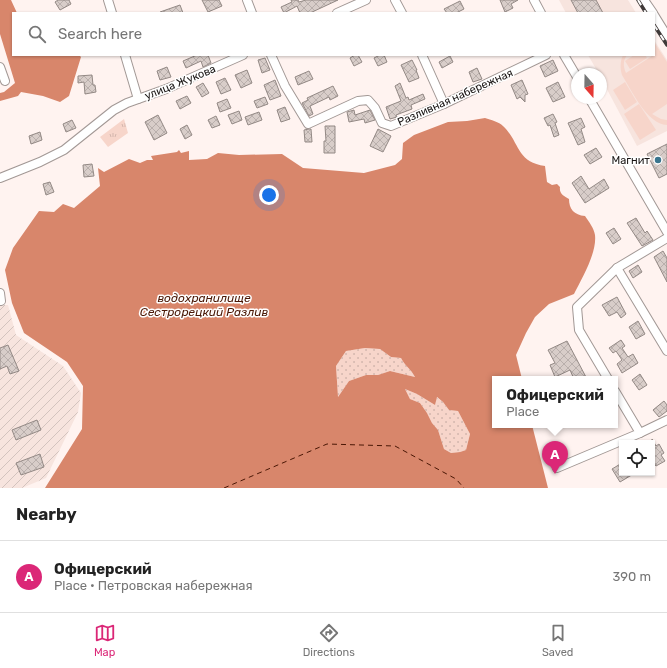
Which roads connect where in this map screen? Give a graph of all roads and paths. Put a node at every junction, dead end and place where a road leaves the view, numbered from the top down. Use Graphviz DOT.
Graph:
graph roads {
  1 [pos="108,0"];
  2 [pos="247,0"];
  3 [pos="366,0"];
  4 [pos="395,0"];
  5 [pos="534,0"];
  6 [pos="644,0"];
  7 [pos="112,12"];
  8 [pos="252,12"];
  9 [pos="339,12"];
  10 [pos="401,12"];
  11 [pos="540,12"];
  12 [pos="652,12"];
  13 [pos="655,17"];
  14 [pos="667,36"];
  15 [pos="125,56"];
  16 [pos="241,56"];
  17 [pos="271,56"];
  18 [pos="422,56"];
  19 [pos="544,56"];
  20 [pos="565,56"];
  21 [pos="0,67"];
  22 [pos="572,68"];
  23 [pos="5,81"];
  24 [pos="138,99"];
  25 [pos="444,104"];
  26 [pos="592,104"];
  27 [pos="0,178"];
  28 [pos="667,232"];
  29 [pos="667,238"];
  30 [pos="618,268"];
  31 [pos="0,293"];
  32 [pos="0,301"];
  33 [pos="667,351"];
  34 [pos="606,376"];
  35 [pos="618,396"];
  36 [pos="667,420"];
  37 [pos="640,433"];
  38 [pos="557,468"];
  1 -- 7 [label="street"];
  2 -- 8 [label="street"];
  3 -- 9 [label="street"];
  4 -- 10 [label="street"];
  5 -- 11 [label="street"];
  6 -- 12 [label="street"];
  13 -- 14 [label="street"];
  15 -- 24 [label="street"];
  16 -- 24 [label="street, улица Жукова"];
  17 -- 25 [label="street, Разливная набережная"];
  18 -- 25 [label="street"];
  19 -- 25 [label="street, Разливная набережная"];
  20 -- 22 [label="street"];
  21 -- 23 [label="street"];
  24 -- 27 [label="street, улица Жукова"];
  26 -- 28 [label="street"];
  29 -- 30 [label="street"];
  30 -- 33 [label="street"];
  30 -- 34 [label="street"];
  31 -- 32 [label="street"];
  35 -- 37 [label="street"];
  36 -- 37 [label="street"];
  37 -- 38 [label="street"];
}
